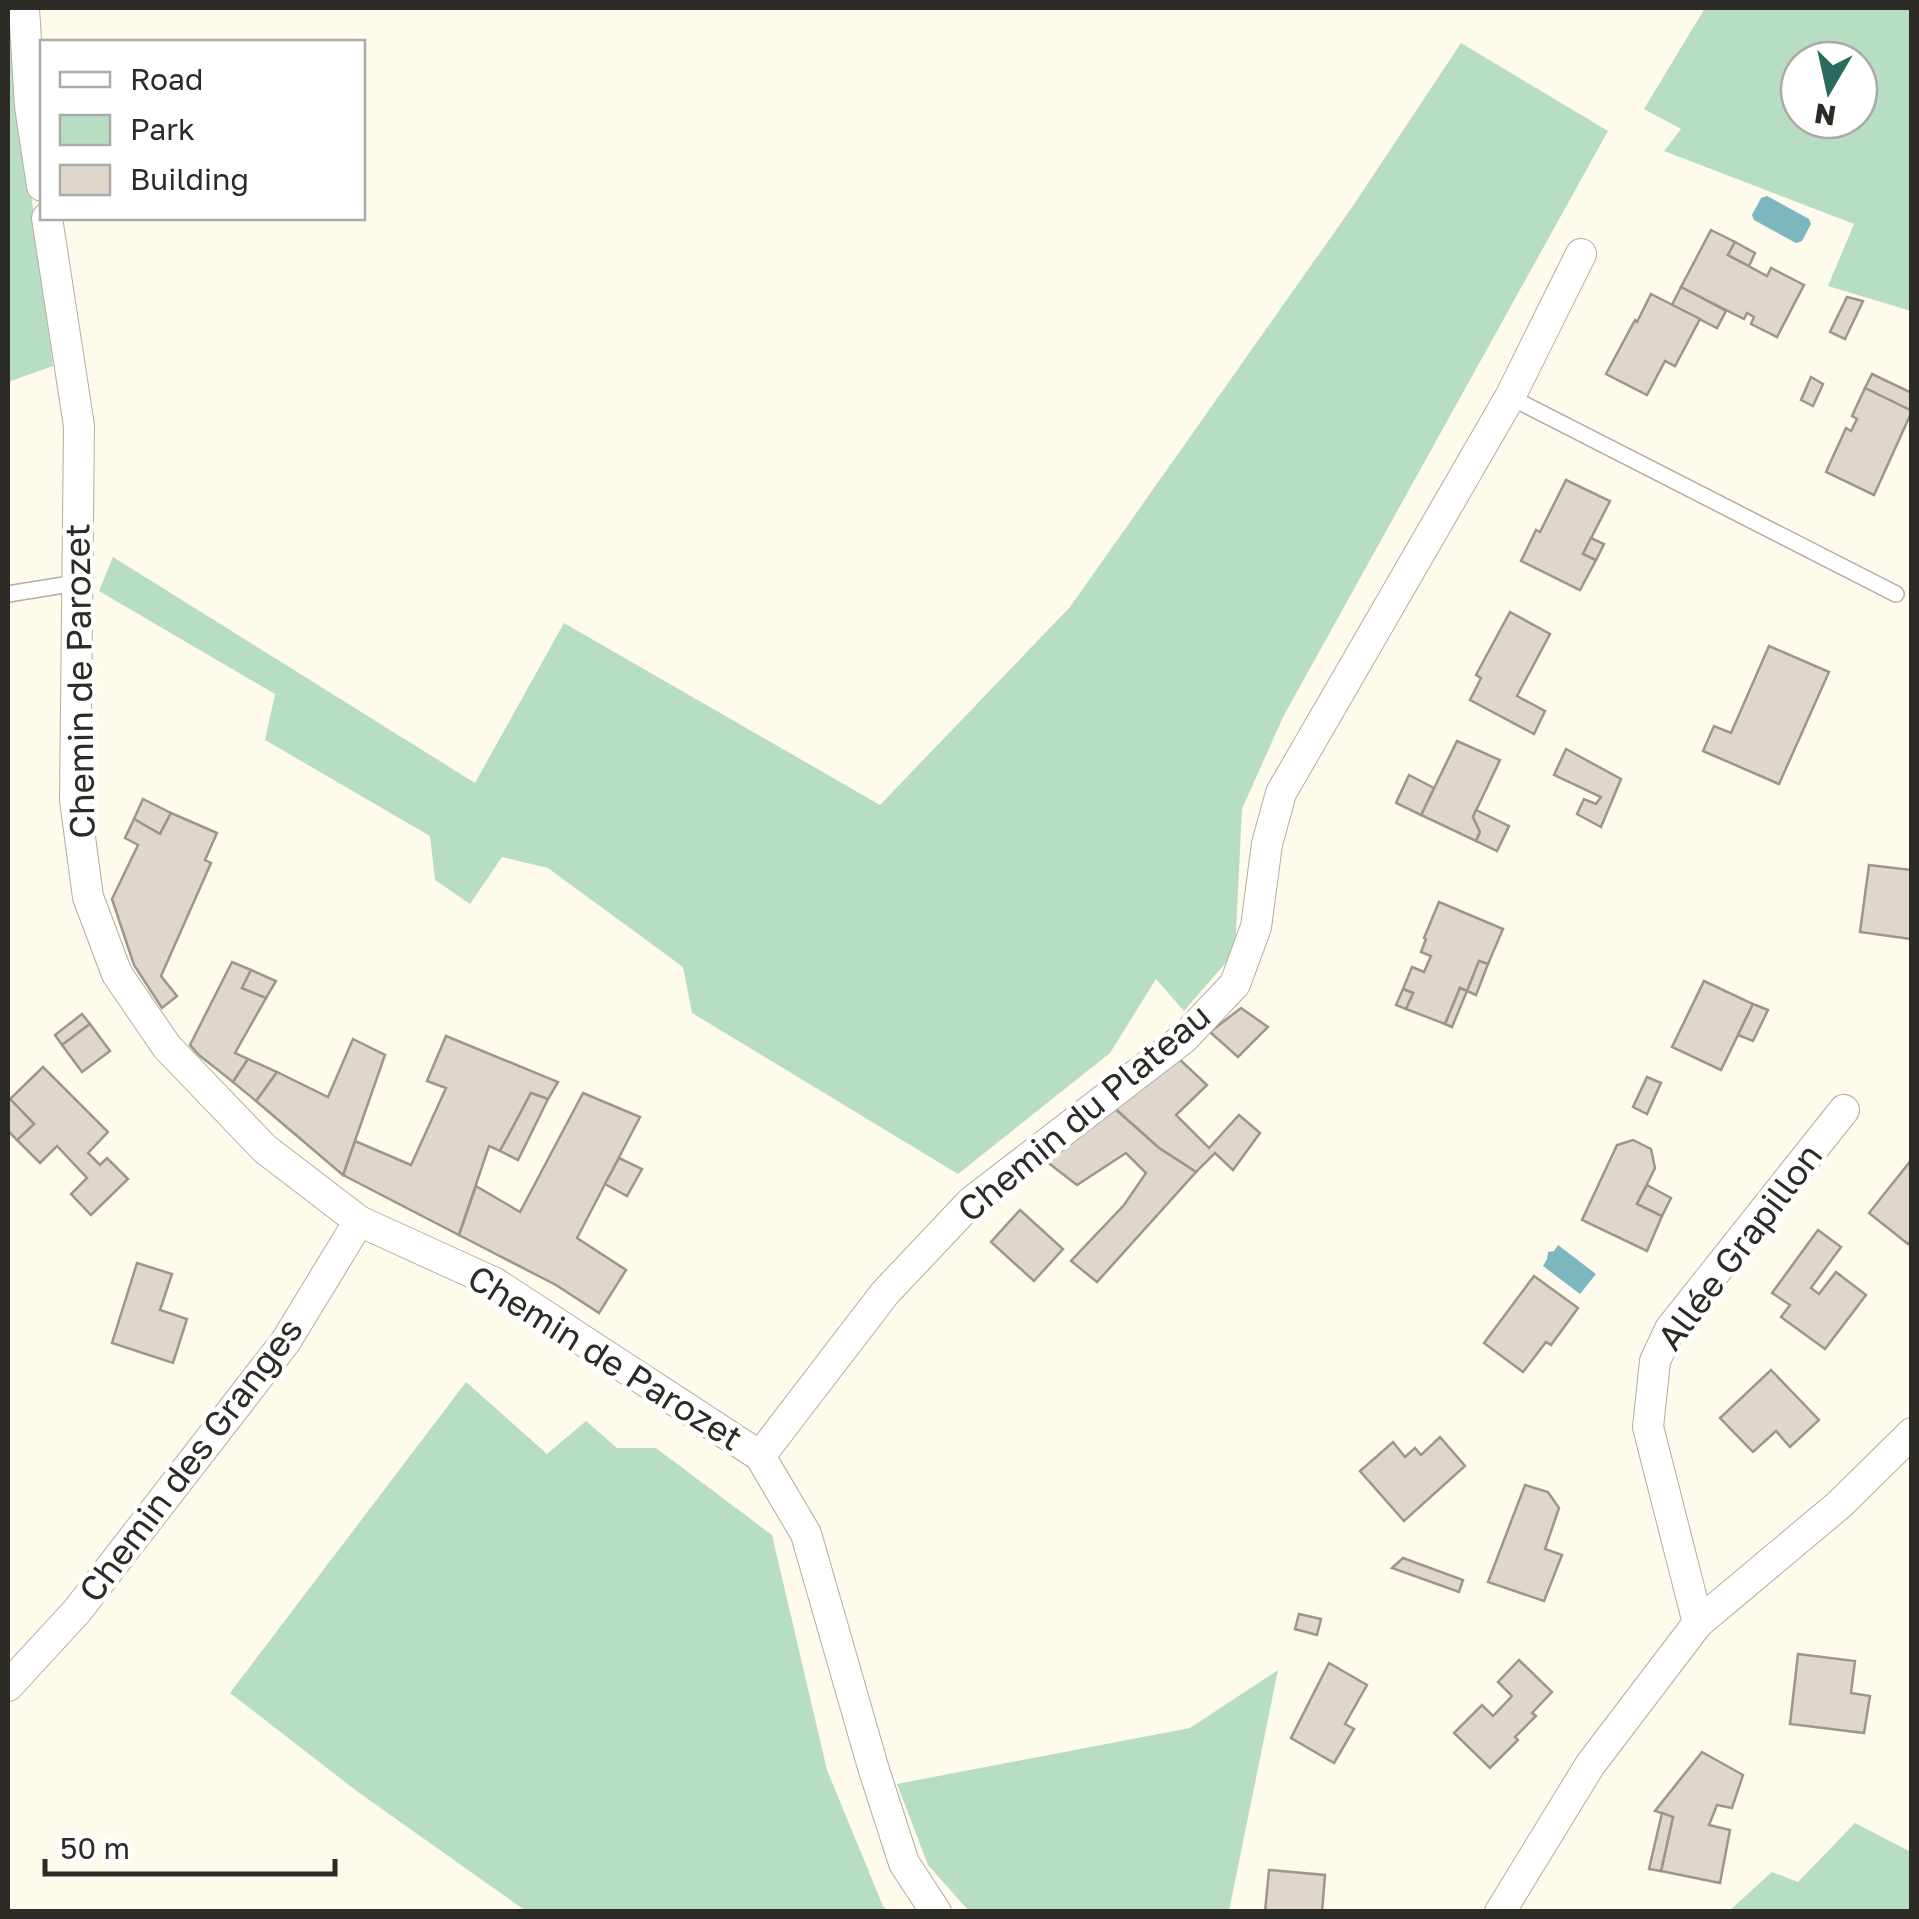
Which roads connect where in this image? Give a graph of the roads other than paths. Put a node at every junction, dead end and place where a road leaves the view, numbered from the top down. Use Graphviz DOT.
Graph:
graph roads {
  1 [pos="24,8"];
  2 [pos="40,173"];
  3 [pos="47,220"];
  4 [pos="1581,254"];
  5 [pos="1510,397"];
  6 [pos="76,582"];
  7 [pos="8,594"];
  8 [pos="1896,594"];
  9 [pos="1844,1110"];
  10 [pos="360,1221"];
  11 [pos="1912,1433"];
  12 [pos="760,1456"];
  13 [pos="1698,1623"];
  14 [pos="8,1686"];
  15 [pos="936,1912"];
  16 [pos="1500,1912"];
  1 -- 2 [label="street"];
  3 -- 6 [label="street, Chemin de Parozet"];
  4 -- 5 [label="street, Chemin du Plateau"];
  5 -- 8 [label="lane"];
  5 -- 12 [label="street, Chemin du Plateau"];
  6 -- 7 [label="lane"];
  6 -- 10 [label="street, Chemin de Parozet"];
  9 -- 13 [label="street, Allée Grapillon"];
  10 -- 12 [label="street, Chemin de Parozet"];
  10 -- 14 [label="street, Chemin des Granges"];
  11 -- 13 [label="street"];
  12 -- 15 [label="street, Chemin de Parozet"];
  13 -- 16 [label="street"];
}
